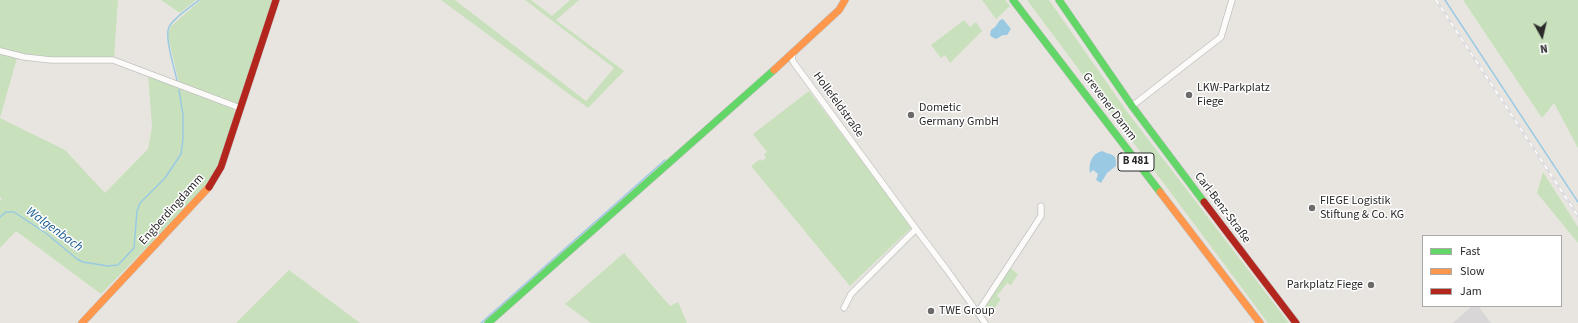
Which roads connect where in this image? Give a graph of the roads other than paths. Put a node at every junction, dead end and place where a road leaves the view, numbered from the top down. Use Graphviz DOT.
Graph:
graph roads {
  1 [pos="276,0"];
  2 [pos="845,0"];
  3 [pos="1013,0"];
  4 [pos="1059,0"];
  5 [pos="1232,0"];
  6 [pos="0,51"];
  7 [pos="793,53"];
  8 [pos="1132,106"];
  9 [pos="240,108"];
  10 [pos="1041,206"];
  11 [pos="916,229"];
  12 [pos="844,308"];
  13 [pos="978,312"];
  14 [pos="82,323"];
  15 [pos="488,323"];
  16 [pos="985,323"];
  17 [pos="1260,323"];
  18 [pos="1296,323"];
  1 -- 9 [label="street, Engberdingdamm"];
  2 -- 7 [label="street"];
  3 -- 17 [label="street, Grevener Damm / B 481"];
  4 -- 8 [label="street, Carl-Benz-Straße"];
  5 -- 8 [label="street"];
  6 -- 9 [label="street"];
  7 -- 11 [label="street, Hollefeldstraße"];
  7 -- 15 [label="street"];
  8 -- 18 [label="street, Carl-Benz-Straße"];
  9 -- 14 [label="street, Engberdingdamm"];
  10 -- 13 [label="street"];
  11 -- 12 [label="street"];
  11 -- 13 [label="street, Hollefeldstraße"];
  13 -- 16 [label="street, Hollefeldstraße"];
}
